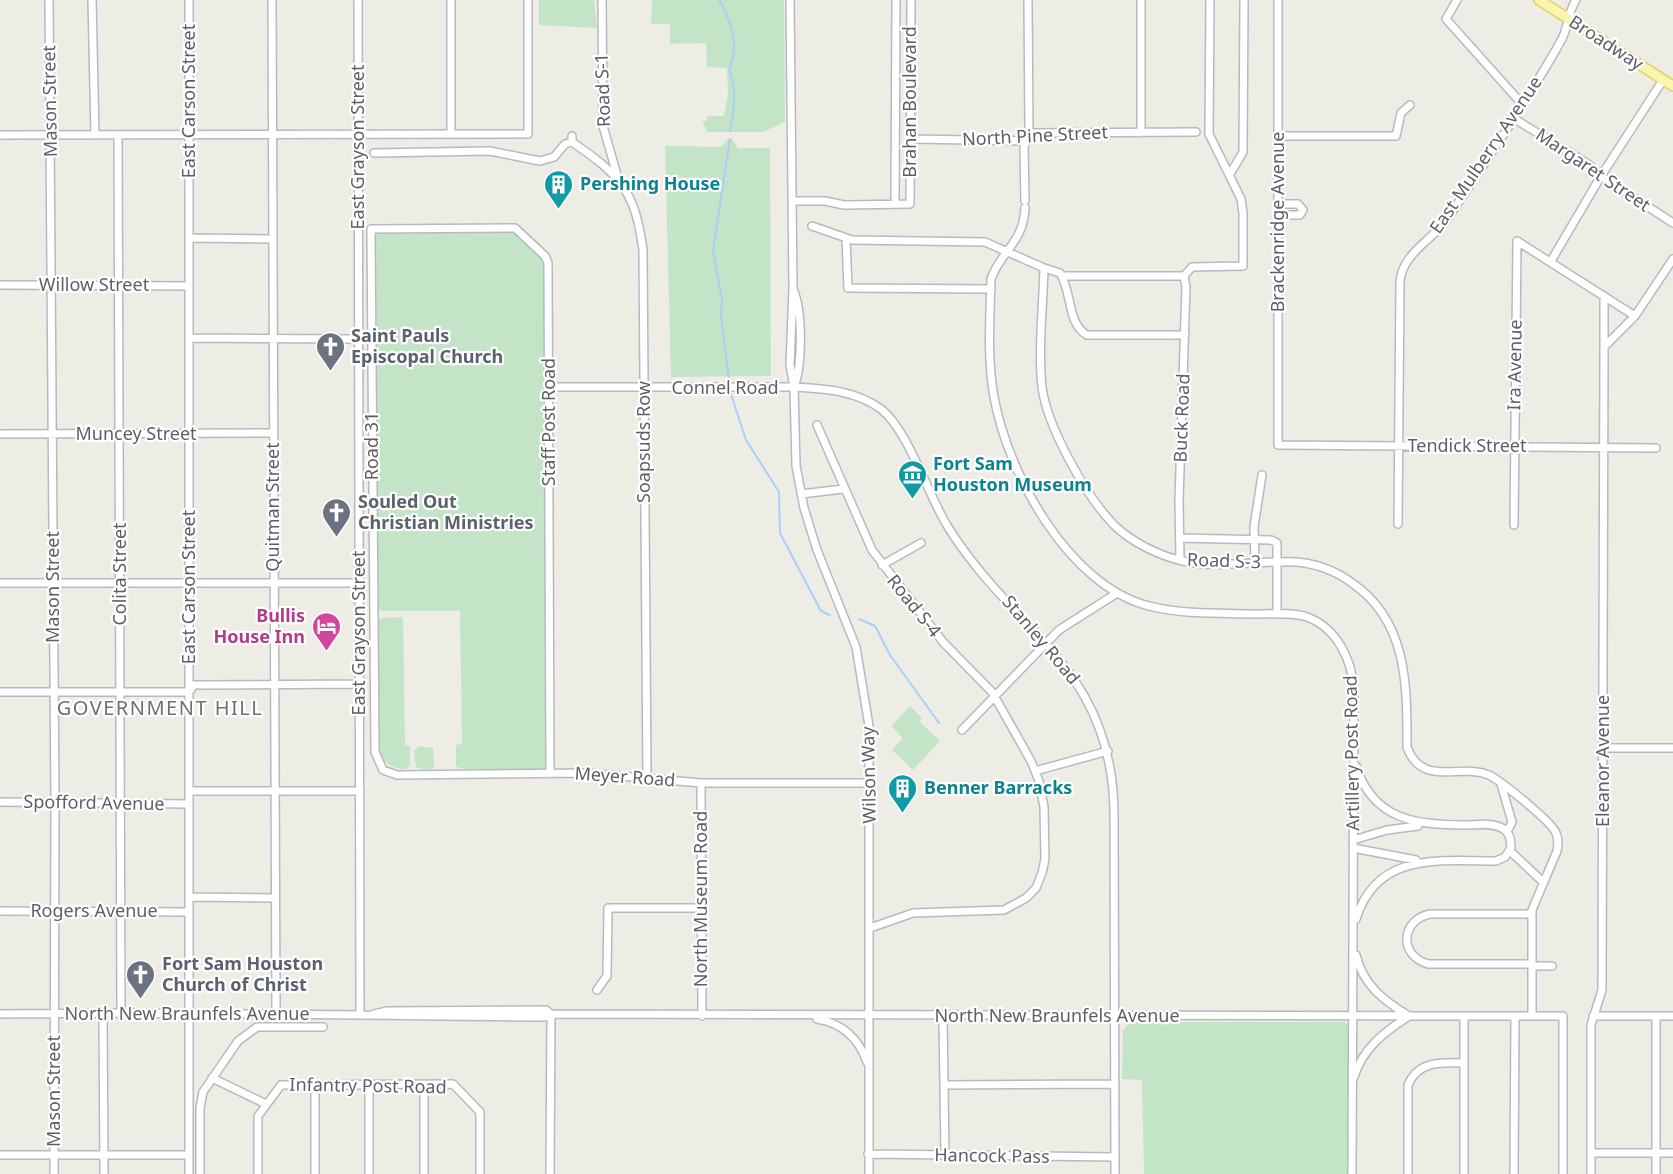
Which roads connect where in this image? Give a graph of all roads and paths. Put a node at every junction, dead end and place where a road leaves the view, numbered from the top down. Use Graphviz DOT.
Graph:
graph roads {
  1 [pos="49,0"];
  2 [pos="92,0"];
  3 [pos="189,0"];
  4 [pos="272,0"];
  5 [pos="358,0"];
  6 [pos="451,0"];
  7 [pos="528,0"];
  8 [pos="602,0"];
  9 [pos="790,0"];
  10 [pos="896,0"];
  11 [pos="910,0"];
  12 [pos="1028,0"];
  13 [pos="1141,0"];
  14 [pos="1210,0"];
  15 [pos="1244,0"];
  16 [pos="1278,0"];
  17 [pos="1457,0"];
  18 [pos="1539,0"];
  19 [pos="1576,0"];
  20 [pos="1569,19"];
  21 [pos="1664,80"];
  22 [pos="1673,86"];
  23 [pos="1410,105"];
  24 [pos="1522,105"];
  25 [pos="1514,117"];
  26 [pos="1196,132"];
  27 [pos="1029,133"];
  28 [pos="1141,133"];
  29 [pos="358,134"];
  30 [pos="450,134"];
  31 [pos="0,135"];
  32 [pos="50,135"];
  33 [pos="95,135"];
  34 [pos="118,135"];
  35 [pos="189,135"];
  36 [pos="272,135"];
  37 [pos="1278,135"];
  38 [pos="910,140"];
  39 [pos="1026,141"];
  40 [pos="374,153"];
  41 [pos="1230,174"];
  42 [pos="1601,176"];
  43 [pos="617,178"];
  44 [pos="792,201"];
  45 [pos="895,204"];
  46 [pos="1277,204"];
  47 [pos="1277,216"];
  48 [pos="1673,223"];
  49 [pos="812,226"];
  50 [pos="371,229"];
  51 [pos="189,238"];
  52 [pos="846,238"];
  53 [pos="273,239"];
  54 [pos="1008,250"];
  55 [pos="1673,259"];
  56 [pos="1551,261"];
  57 [pos="1044,268"];
  58 [pos="1063,276"];
  59 [pos="1184,276"];
  60 [pos="0,285"];
  61 [pos="51,285"];
  62 [pos="120,285"];
  63 [pos="189,286"];
  64 [pos="990,289"];
  65 [pos="1604,296"];
  66 [pos="1635,316"];
  67 [pos="1185,335"];
  68 [pos="274,337"];
  69 [pos="189,338"];
  70 [pos="358,339"];
  71 [pos="1604,347"];
  72 [pos="549,387"];
  73 [pos="794,387"];
  74 [pos="643,388"];
  75 [pos="817,425"];
  76 [pos="189,433"];
  77 [pos="273,433"];
  78 [pos="0,434"];
  79 [pos="52,434"];
  80 [pos="119,435"];
  81 [pos="1278,445"];
  82 [pos="1399,446"];
  83 [pos="1514,446"];
  84 [pos="1604,447"];
  85 [pos="1656,448"];
  86 [pos="1262,475"];
  87 [pos="843,489"];
  88 [pos="801,494"];
  89 [pos="1398,524"];
  90 [pos="1514,525"];
  91 [pos="1180,538"];
  92 [pos="1255,540"];
  93 [pos="921,543"];
  94 [pos="1180,560"];
  95 [pos="1256,563"];
  96 [pos="1277,563"];
  97 [pos="882,565"];
  98 [pos="0,582"];
  99 [pos="53,582"];
  100 [pos="120,582"];
  101 [pos="188,583"];
  102 [pos="274,583"];
  103 [pos="359,583"];
  104 [pos="1117,593"];
  105 [pos="1277,614"];
  106 [pos="1047,643"];
  107 [pos="274,684"];
  108 [pos="360,684"];
  109 [pos="0,692"];
  110 [pos="53,692"];
  111 [pos="120,692"];
  112 [pos="189,692"];
  113 [pos="995,697"];
  114 [pos="962,730"];
  115 [pos="1604,748"];
  116 [pos="1673,748"];
  117 [pos="1108,751"];
  118 [pos="1354,758"];
  119 [pos="382,769"];
  120 [pos="1035,771"];
  121 [pos="550,774"];
  122 [pos="647,777"];
  123 [pos="701,783"];
  124 [pos="870,783"];
  125 [pos="1501,784"];
  126 [pos="189,791"];
  127 [pos="274,791"];
  128 [pos="360,791"];
  129 [pos="0,802"];
  130 [pos="55,802"];
  131 [pos="121,802"];
  132 [pos="189,804"];
  133 [pos="1429,825"];
  134 [pos="1507,832"];
  135 [pos="1353,844"];
  136 [pos="1510,851"];
  137 [pos="1423,862"];
  138 [pos="1542,880"];
  139 [pos="189,897"];
  140 [pos="274,898"];
  141 [pos="701,908"];
  142 [pos="0,911"];
  143 [pos="54,911"];
  144 [pos="122,911"];
  145 [pos="189,912"];
  146 [pos="1532,914"];
  147 [pos="870,928"];
  148 [pos="1353,930"];
  149 [pos="1353,944"];
  150 [pos="1532,965"];
  151 [pos="1551,966"];
  152 [pos="597,990"];
  153 [pos="276,1013"];
  154 [pos="0,1014"];
  155 [pos="54,1014"];
  156 [pos="104,1014"];
  157 [pos="121,1014"];
  158 [pos="189,1014"];
  159 [pos="360,1014"];
  160 [pos="551,1014"];
  161 [pos="702,1016"];
  162 [pos="790,1016"];
  163 [pos="870,1016"];
  164 [pos="943,1016"];
  165 [pos="1114,1016"];
  166 [pos="1352,1016"];
  167 [pos="1409,1016"];
  168 [pos="1464,1016"];
  169 [pos="1515,1016"];
  170 [pos="1532,1016"];
  171 [pos="1593,1016"];
  172 [pos="1656,1016"];
  173 [pos="1673,1016"];
  174 [pos="323,1027"];
  175 [pos="1464,1063"];
  176 [pos="869,1070"];
  177 [pos="212,1078"];
  178 [pos="369,1084"];
  179 [pos="424,1084"];
  180 [pos="1115,1084"];
  181 [pos="315,1085"];
  182 [pos="944,1085"];
  183 [pos="1352,1089"];
  184 [pos="266,1104"];
  185 [pos="104,1153"];
  186 [pos="1591,1153"];
  187 [pos="1656,1153"];
  188 [pos="1673,1153"];
  189 [pos="54,1154"];
  190 [pos="868,1154"];
  191 [pos="0,1155"];
  192 [pos="189,1155"];
  193 [pos="945,1156"];
  194 [pos="1115,1157"];
  195 [pos="54,1174"];
  196 [pos="104,1174"];
  197 [pos="189,1174"];
  198 [pos="200,1174"];
  199 [pos="258,1174"];
  200 [pos="315,1174"];
  201 [pos="369,1174"];
  202 [pos="424,1174"];
  203 [pos="480,1174"];
  204 [pos="550,1174"];
  205 [pos="869,1174"];
  206 [pos="1115,1174"];
  207 [pos="1352,1174"];
  208 [pos="1408,1174"];
  209 [pos="1464,1174"];
  210 [pos="1514,1174"];
  211 [pos="1563,1174"];
  212 [pos="1591,1174"];
  213 [pos="1656,1174"];
  1 -- 32 [label="street, Mason Street"];
  2 -- 33 [label="street"];
  3 -- 35 [label="street, East Carson Street"];
  4 -- 36 [label="street, Quitman Street"];
  5 -- 29 [label="street, East Grayson Street"];
  6 -- 30 [label="street"];
  7 -- 30 [label="street"];
  8 -- 43 [label="street, Road S-1"];
  9 -- 44 [label="street, Wilson Way"];
  10 -- 45 [label="street, Brahan Boulevard"];
  11 -- 38 [label="street, Brahan Boulevard"];
  12 -- 27 [label="street"];
  13 -- 28 [label="street"];
  14 -- 41 [label="street"];
  15 -- 41 [label="street"];
  16 -- 37 [label="street, Brackenridge Avenue"];
  17 -- 24 [label="street"];
  18 -- 20 [label="main road, Broadway"];
  19 -- 20 [label="street, East Mulberry Avenue"];
  20 -- 21 [label="main road, Broadway"];
  20 -- 24 [label="street, East Mulberry Avenue"];
  21 -- 22 [label="main road, Broadway"];
  21 -- 42 [label="street"];
  23 -- 37 [label="street"];
  24 -- 25 [label="street, East Mulberry Avenue"];
  25 -- 42 [label="street, Margaret Street"];
  25 -- 82 [label="street, East Mulberry Avenue"];
  26 -- 28 [label="street, North Pine Street"];
  27 -- 28 [label="street, North Pine Street"];
  27 -- 39 [label="street, North Pine Street"];
  29 -- 30 [label="street"];
  29 -- 36 [label="street"];
  29 -- 70 [label="street, East Grayson Street"];
  31 -- 32 [label="street"];
  32 -- 33 [label="street"];
  32 -- 61 [label="street, Mason Street"];
  33 -- 34 [label="street"];
  34 -- 35 [label="street"];
  34 -- 62 [label="street, Colita Street"];
  35 -- 36 [label="street"];
  35 -- 51 [label="street, East Carson Street"];
  36 -- 53 [label="street, Quitman Street"];
  37 -- 46 [label="street, Brackenridge Avenue"];
  38 -- 39 [label="street, North Pine Street"];
  38 -- 45 [label="street, Brahan Boulevard"];
  39 -- 54 [label="street, Artillery Post Road"];
  40 -- 43 [label="street, Soapsuds Row"];
  41 -- 59 [label="street"];
  42 -- 48 [label="street, Margaret Street"];
  42 -- 56 [label="street"];
  43 -- 74 [label="street, Soapsuds Row"];
  44 -- 45 [label="street"];
  44 -- 73 [label="street, Wilson Way"];
  46 -- 47 [label="street, Brackenridge Avenue"];
  46 -- 47 [label="street"];
  47 -- 81 [label="street, Brackenridge Avenue"];
  49 -- 52 [label="street"];
  50 -- 72 [label="street, Staff Post Road"];
  50 -- 119 [label="street, Road 31"];
  51 -- 53 [label="street"];
  51 -- 63 [label="street, East Carson Street"];
  52 -- 54 [label="street"];
  52 -- 64 [label="street"];
  53 -- 68 [label="street, Quitman Street"];
  54 -- 57 [label="street"];
  54 -- 64 [label="street, Artillery Post Road"];
  55 -- 66 [label="street"];
  56 -- 65 [label="street"];
  56 -- 83 [label="street, Ira Avenue"];
  57 -- 58 [label="street"];
  57 -- 94 [label="street, Road S-3"];
  58 -- 59 [label="street"];
  58 -- 67 [label="street"];
  59 -- 67 [label="street, Buck Road"];
  60 -- 61 [label="street, Willow Street"];
  61 -- 62 [label="street, Willow Street"];
  61 -- 79 [label="street, Mason Street"];
  62 -- 63 [label="street, Willow Street"];
  62 -- 80 [label="street, Colita Street"];
  63 -- 69 [label="street, East Carson Street"];
  64 -- 104 [label="street, Artillery Post Road"];
  65 -- 66 [label="street"];
  65 -- 71 [label="street, Eleanor Avenue"];
  66 -- 71 [label="street"];
  67 -- 91 [label="street, Buck Road"];
  68 -- 69 [label="street"];
  68 -- 70 [label="street"];
  68 -- 77 [label="street, Quitman Street"];
  69 -- 76 [label="street, East Carson Street"];
  70 -- 103 [label="street, East Grayson Street"];
  71 -- 84 [label="street, Eleanor Avenue"];
  72 -- 74 [label="street, Connel Road"];
  72 -- 121 [label="street, Staff Post Road"];
  73 -- 74 [label="street, Connel Road"];
  73 -- 88 [label="street, Wilson Way"];
  73 -- 106 [label="street, Stanley Road"];
  74 -- 122 [label="street, Soapsuds Row"];
  75 -- 87 [label="street, Road S-4"];
  76 -- 77 [label="street, Muncey Street"];
  76 -- 80 [label="street, Muncey Street"];
  76 -- 101 [label="street, East Carson Street"];
  77 -- 102 [label="street, Quitman Street"];
  78 -- 79 [label="street, Muncey Street"];
  79 -- 80 [label="street, Muncey Street"];
  79 -- 99 [label="street, Mason Street"];
  80 -- 100 [label="street, Colita Street"];
  81 -- 82 [label="street, Tendick Street"];
  82 -- 83 [label="street, Tendick Street"];
  82 -- 89 [label="street, East Mulberry Avenue"];
  83 -- 84 [label="street, Tendick Street"];
  83 -- 90 [label="street, Ira Avenue"];
  84 -- 85 [label="street, Tendick Street"];
  84 -- 115 [label="street, Eleanor Avenue"];
  86 -- 92 [label="street"];
  87 -- 88 [label="street"];
  87 -- 97 [label="street, Road S-4"];
  88 -- 124 [label="street, Wilson Way"];
  91 -- 92 [label="street"];
  91 -- 94 [label="street, Buck Road"];
  92 -- 95 [label="street"];
  92 -- 96 [label="street"];
  93 -- 97 [label="street"];
  94 -- 95 [label="street, Road S-3"];
  95 -- 96 [label="street, Road S-3"];
  96 -- 105 [label="street"];
  96 -- 125 [label="street, Road S-3"];
  97 -- 113 [label="street, Road S-4"];
  98 -- 99 [label="street"];
  99 -- 100 [label="street"];
  99 -- 110 [label="street, Mason Street"];
  100 -- 101 [label="street"];
  100 -- 111 [label="street, Colita Street"];
  101 -- 102 [label="street"];
  101 -- 112 [label="street, East Carson Street"];
  102 -- 103 [label="street"];
  102 -- 107 [label="street, Quitman Street"];
  103 -- 108 [label="street, East Grayson Street"];
  104 -- 105 [label="street, Artillery Post Road"];
  104 -- 106 [label="street"];
  105 -- 118 [label="street, Artillery Post Road"];
  106 -- 113 [label="street"];
  106 -- 117 [label="street, Stanley Road"];
  107 -- 108 [label="street"];
  107 -- 112 [label="street"];
  107 -- 127 [label="street, Quitman Street"];
  108 -- 128 [label="street, East Grayson Street"];
  109 -- 110 [label="street"];
  110 -- 111 [label="street"];
  110 -- 130 [label="street, Mason Street"];
  111 -- 112 [label="street"];
  111 -- 131 [label="street, Colita Street"];
  112 -- 126 [label="street, East Carson Street"];
  113 -- 114 [label="street"];
  113 -- 120 [label="street, Road S-4"];
  115 -- 116 [label="street"];
  115 -- 171 [label="street, Eleanor Avenue"];
  117 -- 120 [label="street"];
  117 -- 165 [label="street, Stanley Road"];
  118 -- 133 [label="street"];
  118 -- 135 [label="street, Artillery Post Road"];
  119 -- 121 [label="street, Meyer Road"];
  120 -- 147 [label="street, Road S-4"];
  121 -- 122 [label="street, Meyer Road"];
  122 -- 123 [label="street, Meyer Road"];
  123 -- 124 [label="street, Meyer Road"];
  123 -- 141 [label="street, North Museum Road"];
  124 -- 147 [label="street, Wilson Way"];
  125 -- 134 [label="street"];
  125 -- 138 [label="street, Road S-3"];
  126 -- 127 [label="street, Spofford Avenue"];
  126 -- 132 [label="street, East Carson Street"];
  127 -- 128 [label="street, Spofford Avenue"];
  127 -- 140 [label="street, Quitman Street"];
  128 -- 159 [label="street, East Grayson Street"];
  129 -- 130 [label="street, Spofford Avenue"];
  130 -- 131 [label="street, Spofford Avenue"];
  130 -- 143 [label="street, Mason Street"];
  131 -- 132 [label="street, Spofford Avenue"];
  131 -- 144 [label="street, Colita Street"];
  132 -- 139 [label="street, East Carson Street"];
  133 -- 134 [label="street"];
  133 -- 135 [label="street"];
  134 -- 136 [label="street"];
  135 -- 137 [label="street"];
  135 -- 148 [label="street, Artillery Post Road"];
  136 -- 137 [label="street"];
  136 -- 138 [label="street"];
  137 -- 148 [label="street"];
  138 -- 146 [label="street, Road S-3"];
  139 -- 140 [label="street"];
  139 -- 145 [label="street, East Carson Street"];
  140 -- 153 [label="street, Quitman Street"];
  141 -- 152 [label="street"];
  141 -- 161 [label="street, North Museum Road"];
  142 -- 143 [label="street, Rogers Avenue"];
  143 -- 144 [label="street, Rogers Avenue"];
  143 -- 155 [label="street, Mason Street"];
  144 -- 145 [label="street, Rogers Avenue"];
  144 -- 157 [label="street, Colita Street"];
  145 -- 158 [label="street, East Carson Street"];
  146 -- 150 [label="street, Road S-3"];
  146 -- 150 [label="street"];
  147 -- 163 [label="street, Wilson Way"];
  148 -- 149 [label="street, Artillery Post Road"];
  149 -- 166 [label="street, Artillery Post Road"];
  149 -- 167 [label="street, Artillery Post Road"];
  150 -- 151 [label="street"];
  150 -- 170 [label="street, Road S-3"];
  153 -- 158 [label="street, North New Braunfels Avenue"];
  153 -- 159 [label="street, North New Braunfels Avenue"];
  154 -- 155 [label="street, North New Braunfels Avenue"];
  155 -- 156 [label="street, North New Braunfels Avenue"];
  155 -- 189 [label="street, Mason Street"];
  156 -- 157 [label="street, North New Braunfels Avenue"];
  156 -- 185 [label="street"];
  157 -- 158 [label="street, North New Braunfels Avenue"];
  158 -- 192 [label="street, East Carson Street"];
  159 -- 160 [label="street, North New Braunfels Avenue"];
  160 -- 161 [label="street, North New Braunfels Avenue"];
  160 -- 204 [label="street"];
  161 -- 162 [label="street, North New Braunfels Avenue"];
  162 -- 163 [label="street, North New Braunfels Avenue"];
  162 -- 176 [label="street"];
  163 -- 164 [label="street, North New Braunfels Avenue"];
  163 -- 176 [label="street, Wilson Way"];
  164 -- 165 [label="street, North New Braunfels Avenue"];
  164 -- 182 [label="street"];
  165 -- 166 [label="street, North New Braunfels Avenue"];
  165 -- 180 [label="street, Stanley Road"];
  166 -- 167 [label="street, North New Braunfels Avenue"];
  166 -- 183 [label="street, Artillery Post Road"];
  167 -- 168 [label="street, North New Braunfels Avenue"];
  167 -- 183 [label="street"];
  168 -- 169 [label="street, North New Braunfels Avenue"];
  168 -- 175 [label="street"];
  169 -- 170 [label="street, North New Braunfels Avenue"];
  169 -- 210 [label="street"];
  170 -- 211 [label="street, North New Braunfels Avenue"];
  171 -- 172 [label="street"];
  171 -- 186 [label="street, Eleanor Avenue"];
  172 -- 173 [label="street"];
  172 -- 187 [label="street"];
  174 -- 177 [label="street"];
  175 -- 208 [label="street"];
  175 -- 209 [label="street"];
  176 -- 190 [label="street, Wilson Way"];
  177 -- 184 [label="street"];
  177 -- 198 [label="street"];
  178 -- 179 [label="street, Infantry Post Road"];
  178 -- 181 [label="street, Infantry Post Road"];
  178 -- 201 [label="street"];
  179 -- 202 [label="street"];
  179 -- 203 [label="street, Infantry Post Road"];
  180 -- 182 [label="street"];
  180 -- 194 [label="street, Stanley Road"];
  181 -- 184 [label="street, Infantry Post Road"];
  181 -- 200 [label="street"];
  182 -- 193 [label="street"];
  183 -- 207 [label="street, Artillery Post Road"];
  184 -- 199 [label="street, Infantry Post Road"];
  185 -- 189 [label="street"];
  185 -- 192 [label="street"];
  185 -- 196 [label="street"];
  186 -- 187 [label="street"];
  186 -- 212 [label="street, Eleanor Avenue"];
  187 -- 188 [label="street"];
  187 -- 213 [label="street"];
  189 -- 191 [label="street"];
  189 -- 195 [label="street, Mason Street"];
  190 -- 193 [label="street, Hancock Pass"];
  190 -- 205 [label="street, Wilson Way"];
  192 -- 197 [label="street, East Carson Street"];
  193 -- 194 [label="street, Hancock Pass"];
  194 -- 206 [label="street, Stanley Road"];
}
